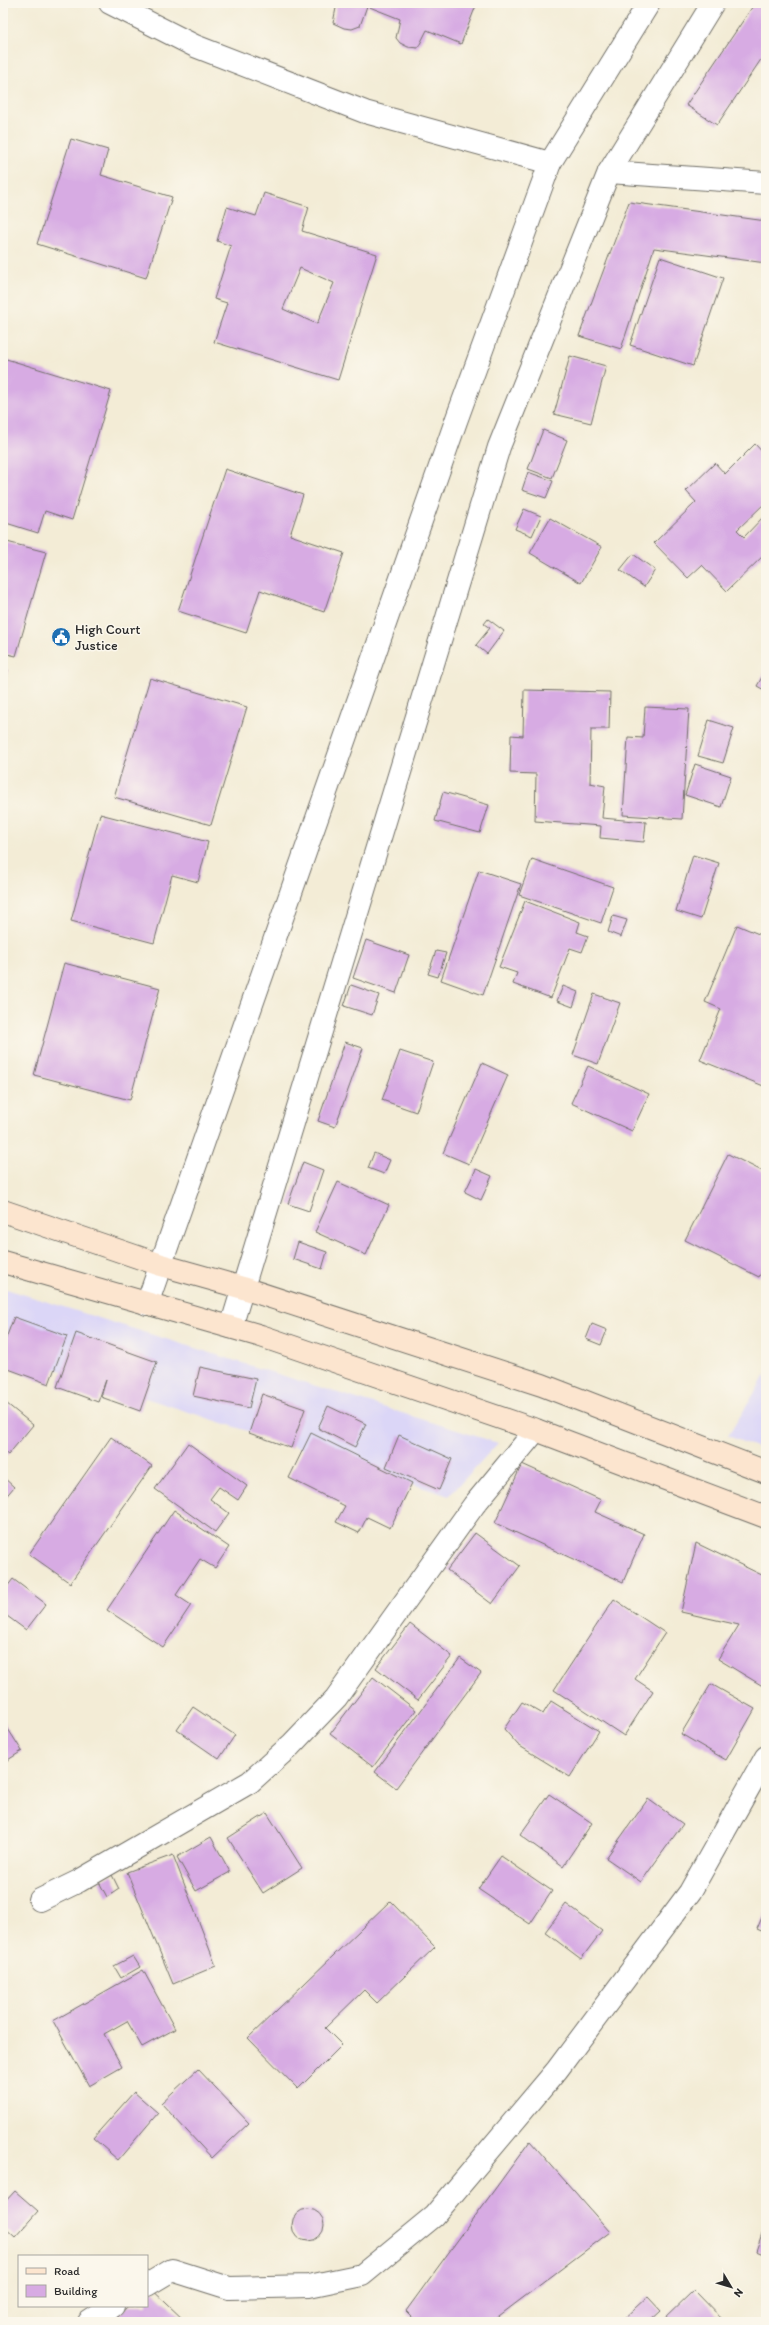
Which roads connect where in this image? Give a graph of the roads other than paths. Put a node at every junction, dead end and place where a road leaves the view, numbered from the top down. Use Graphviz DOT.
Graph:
graph roads {
  1 [pos="110,3"];
  2 [pos="649,3"];
  3 [pos="713,3"];
  4 [pos="550,163"];
  5 [pos="609,172"];
  6 [pos="766,183"];
  7 [pos="3,1211"];
  8 [pos="3,1262"];
  9 [pos="161,1265"];
  10 [pos="243,1288"];
  11 [pos="147,1304"];
  12 [pos="231,1327"];
  13 [pos="536,1430"];
  14 [pos="766,1472"];
  15 [pos="766,1517"];
  16 [pos="766,1757"];
  17 [pos="40,1900"];
  18 [pos="148,2284"];
  19 [pos="112,2307"];
  20 [pos="89,2322"];
  1 -- 4 [label="street"];
  2 -- 4 [label="street"];
  3 -- 5 [label="street"];
  4 -- 9 [label="street"];
  5 -- 6 [label="street"];
  5 -- 10 [label="street"];
  7 -- 9 [label="main road"];
  8 -- 11 [label="main road"];
  9 -- 10 [label="main road"];
  9 -- 11 [label="street"];
  10 -- 12 [label="street"];
  10 -- 14 [label="main road"];
  11 -- 12 [label="main road"];
  12 -- 13 [label="main road"];
  13 -- 15 [label="main road"];
  13 -- 17 [label="street"];
  16 -- 18 [label="street"];
  19 -- 20 [label="street"];
}
